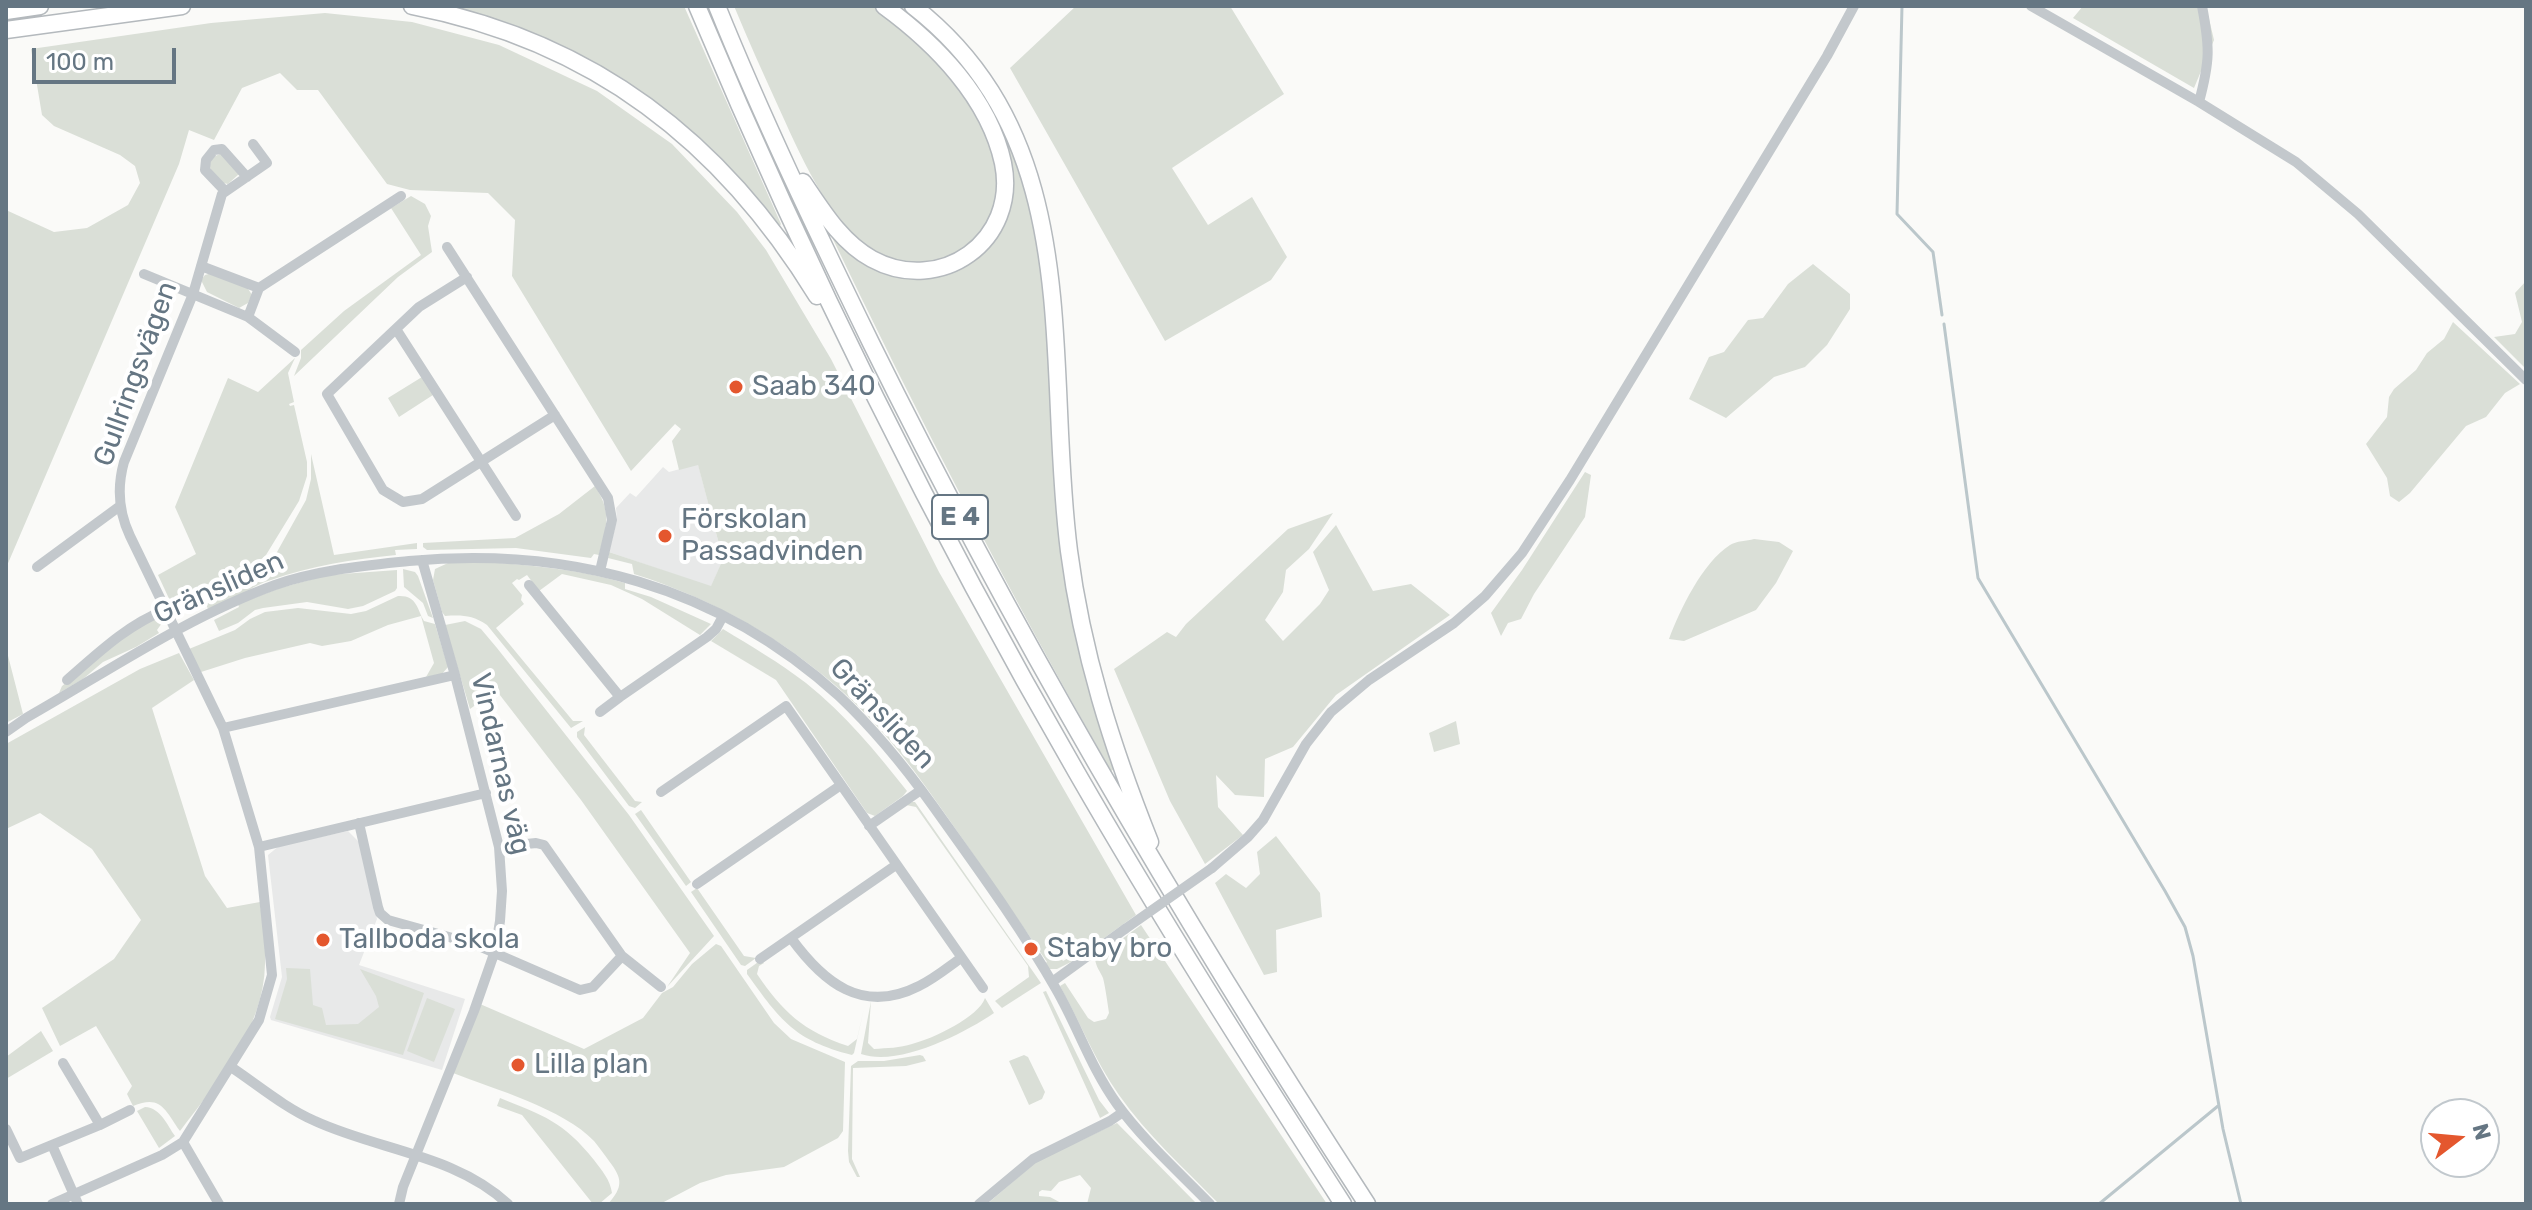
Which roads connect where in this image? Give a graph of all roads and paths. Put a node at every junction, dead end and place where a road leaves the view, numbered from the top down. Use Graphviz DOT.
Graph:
graph roads {
  1 [pos="40,6"];
  2 [pos="182,6"];
  3 [pos="412,6"];
  4 [pos="697,6"];
  5 [pos="717,6"];
  6 [pos="884,6"];
  7 [pos="913,6"];
  8 [pos="1854,6"];
  9 [pos="2031,6"];
  10 [pos="2202,6"];
  11 [pos="6,11"];
  12 [pos="6,30"];
  13 [pos="2199,102"];
  14 [pos="777,142"];
  15 [pos="253,144"];
  16 [pos="247,177"];
  17 [pos="225,191"];
  18 [pos="401,196"];
  19 [pos="447,247"];
  20 [pos="201,266"];
  21 [pos="144,274"];
  22 [pos="467,277"];
  23 [pos="259,288"];
  24 [pos="193,294"];
  25 [pos="248,317"];
  26 [pos="396,329"];
  27 [pos="295,352"];
  28 [pos="863,371"];
  29 [pos="2526,380"];
  30 [pos="555,415"];
  31 [pos="481,462"];
  32 [pos="120,506"];
  33 [pos="516,516"];
  34 [pos="422,560"];
  35 [pos="37,567"];
  36 [pos="600,571"];
  37 [pos="529,585"];
  38 [pos="165,610"];
  39 [pos="723,616"];
  40 [pos="175,632"];
  41 [pos="455,675"];
  42 [pos="67,680"];
  43 [pos="620,697"];
  44 [pos="600,712"];
  45 [pos="223,728"];
  46 [pos="6,730"];
  47 [pos="841,785"];
  48 [pos="921,790"];
  49 [pos="661,792"];
  50 [pos="486,793"];
  51 [pos="359,823"];
  52 [pos="869,826"];
  53 [pos="259,847"];
  54 [pos="499,847"];
  55 [pos="896,865"];
  56 [pos="697,884"];
  57 [pos="1170,892"];
  58 [pos="791,938"];
  59 [pos="495,951"];
  60 [pos="622,956"];
  61 [pos="961,958"];
  62 [pos="760,959"];
  63 [pos="1052,982"];
  64 [pos="661,987"];
  65 [pos="983,988"];
  66 [pos="63,1063"];
  67 [pos="231,1067"];
  68 [pos="130,1110"];
  69 [pos="1123,1112"];
  70 [pos="100,1125"];
  71 [pos="6,1129"];
  72 [pos="183,1142"];
  73 [pos="52,1145"];
  74 [pos="416,1155"];
  75 [pos="76,1199"];
  76 [pos="52,1204"];
  77 [pos="219,1204"];
  78 [pos="399,1204"];
  79 [pos="508,1204"];
  80 [pos="979,1204"];
  81 [pos="1210,1204"];
  82 [pos="1343,1204"];
  83 [pos="1367,1204"];
  1 -- 11 [label="highway"];
  2 -- 12 [label="highway"];
  3 -- 28 [label="highway"];
  4 -- 28 [label="highway, E 4"];
  5 -- 14 [label="highway, E 4"];
  6 -- 14 [label="highway"];
  7 -- 57 [label="highway"];
  8 -- 63 [label="street, bridge"];
  9 -- 13 [label="street"];
  10 -- 13 [label="street"];
  13 -- 29 [label="street"];
  14 -- 57 [label="highway, E 4"];
  15 -- 16 [label="street"];
  16 -- 17 [label="street"];
  16 -- 17 [label="street"];
  17 -- 20 [label="street, Gullringsvägen"];
  18 -- 23 [label="street"];
  19 -- 22 [label="street"];
  20 -- 23 [label="street, Gullringsvägen"];
  20 -- 24 [label="street, Gullringsvägen"];
  21 -- 24 [label="street"];
  22 -- 26 [label="street"];
  22 -- 30 [label="street"];
  23 -- 25 [label="street"];
  24 -- 25 [label="street"];
  24 -- 32 [label="street, Gullringsvägen"];
  25 -- 27 [label="street"];
  26 -- 31 [label="street"];
  26 -- 31 [label="street"];
  28 -- 82 [label="highway, E 4"];
  30 -- 31 [label="street"];
  30 -- 36 [label="street"];
  31 -- 33 [label="street"];
  32 -- 35 [label="street"];
  32 -- 38 [label="street, Gullringsvägen"];
  34 -- 36 [label="street, Gränsliden"];
  34 -- 40 [label="street, Gränsliden"];
  34 -- 41 [label="street, Vindarnas väg"];
  36 -- 39 [label="street, Gränsliden"];
  37 -- 43 [label="street"];
  38 -- 40 [label="street, Gullringsvägen"];
  38 -- 42 [label="street, Gränsliden"];
  39 -- 43 [label="street"];
  39 -- 48 [label="street, Gränsliden"];
  40 -- 45 [label="street, Gullringsvägen"];
  40 -- 46 [label="street, Gränsliden"];
  41 -- 45 [label="street"];
  41 -- 50 [label="street, Vindarnas väg"];
  43 -- 44 [label="street"];
  45 -- 53 [label="street, Gullringsvägen"];
  47 -- 49 [label="street"];
  47 -- 52 [label="street"];
  47 -- 56 [label="street"];
  48 -- 52 [label="street"];
  48 -- 63 [label="street, Gränsliden"];
  50 -- 51 [label="street"];
  50 -- 54 [label="street, Vindarnas väg"];
  51 -- 53 [label="street"];
  51 -- 59 [label="street"];
  52 -- 55 [label="street"];
  53 -- 67 [label="street, Gullringsvägen"];
  54 -- 59 [label="street, Vindarnas väg"];
  54 -- 60 [label="street"];
  55 -- 58 [label="street"];
  55 -- 61 [label="street"];
  57 -- 83 [label="highway, E 4"];
  58 -- 61 [label="street"];
  58 -- 62 [label="street"];
  59 -- 60 [label="street"];
  59 -- 74 [label="street, Vindarnas väg"];
  60 -- 64 [label="street"];
  61 -- 65 [label="street"];
  63 -- 69 [label="street, Gränsliden"];
  66 -- 70 [label="street"];
  67 -- 72 [label="street, Gullringsvägen"];
  67 -- 74 [label="street"];
  68 -- 70 [label="street"];
  69 -- 80 [label="street"];
  69 -- 81 [label="street, Gränsliden"];
  70 -- 73 [label="street"];
  71 -- 73 [label="street"];
  72 -- 75 [label="street"];
  72 -- 77 [label="street"];
  73 -- 75 [label="street"];
  74 -- 78 [label="street, Vindarnas väg"];
  74 -- 79 [label="street"];
  75 -- 76 [label="street"];
}
